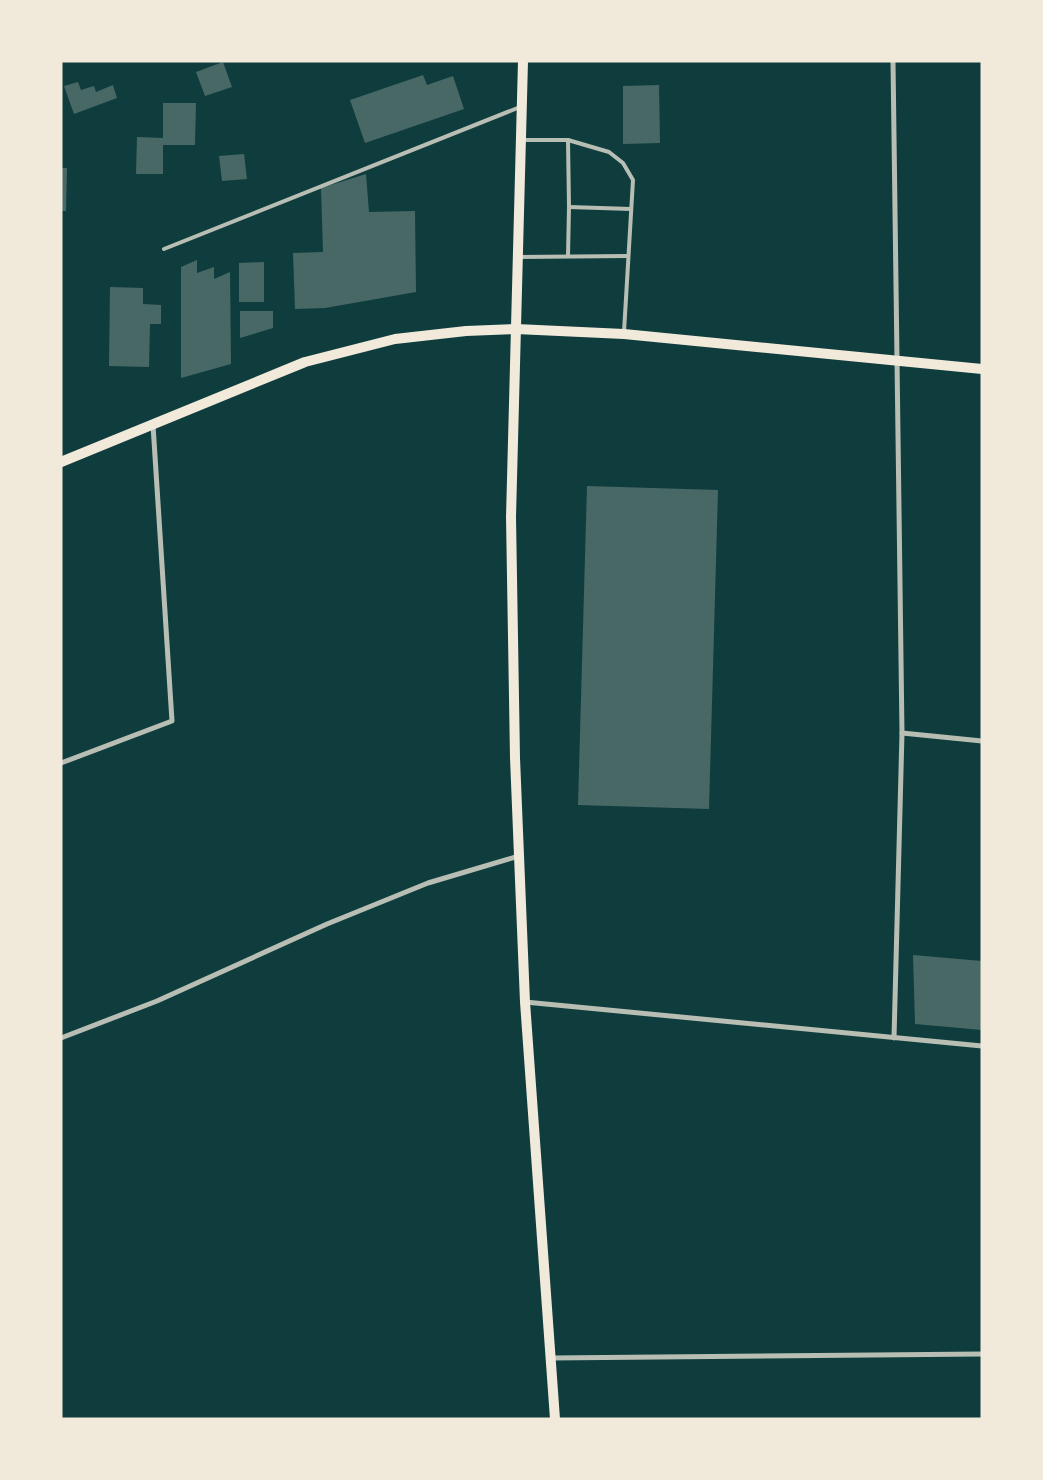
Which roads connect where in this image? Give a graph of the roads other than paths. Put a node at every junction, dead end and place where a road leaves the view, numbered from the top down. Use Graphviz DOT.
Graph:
graph roads {
  1 [pos="523,61"];
  2 [pos="893,61"];
  3 [pos="522,106"];
  4 [pos="521,140"];
  5 [pos="568,140"];
  6 [pos="569,207"];
  7 [pos="631,209"];
  8 [pos="164,249"];
  9 [pos="568,256"];
  10 [pos="628,256"];
  11 [pos="518,257"];
  12 [pos="516,329"];
  13 [pos="624,334"];
  14 [pos="898,361"];
  15 [pos="982,369"];
  16 [pos="153,424"];
  17 [pos="61,462"];
  18 [pos="902,733"];
  19 [pos="982,741"];
  20 [pos="61,763"];
  21 [pos="519,856"];
  22 [pos="525,1002"];
  23 [pos="61,1038"];
  24 [pos="894,1038"];
  25 [pos="982,1046"];
  26 [pos="982,1354"];
  27 [pos="550,1358"];
  28 [pos="555,1419"];
  1 -- 3 [label="main road"];
  2 -- 14 [label="street"];
  3 -- 4 [label="main road"];
  3 -- 8 [label="lane"];
  4 -- 5 [label="lane"];
  4 -- 11 [label="main road"];
  5 -- 6 [label="lane"];
  5 -- 7 [label="lane"];
  6 -- 7 [label="lane"];
  6 -- 9 [label="lane"];
  7 -- 10 [label="lane"];
  9 -- 10 [label="lane"];
  9 -- 11 [label="lane"];
  10 -- 13 [label="lane"];
  11 -- 12 [label="main road"];
  12 -- 13 [label="main road"];
  12 -- 16 [label="main road"];
  12 -- 21 [label="main road"];
  13 -- 14 [label="main road"];
  14 -- 15 [label="main road"];
  14 -- 18 [label="street"];
  16 -- 17 [label="main road"];
  16 -- 20 [label="street"];
  18 -- 19 [label="street"];
  18 -- 24 [label="street"];
  21 -- 22 [label="main road"];
  21 -- 23 [label="street"];
  22 -- 24 [label="street"];
  22 -- 27 [label="main road"];
  24 -- 25 [label="street"];
  26 -- 27 [label="street"];
  27 -- 28 [label="main road"];
}
